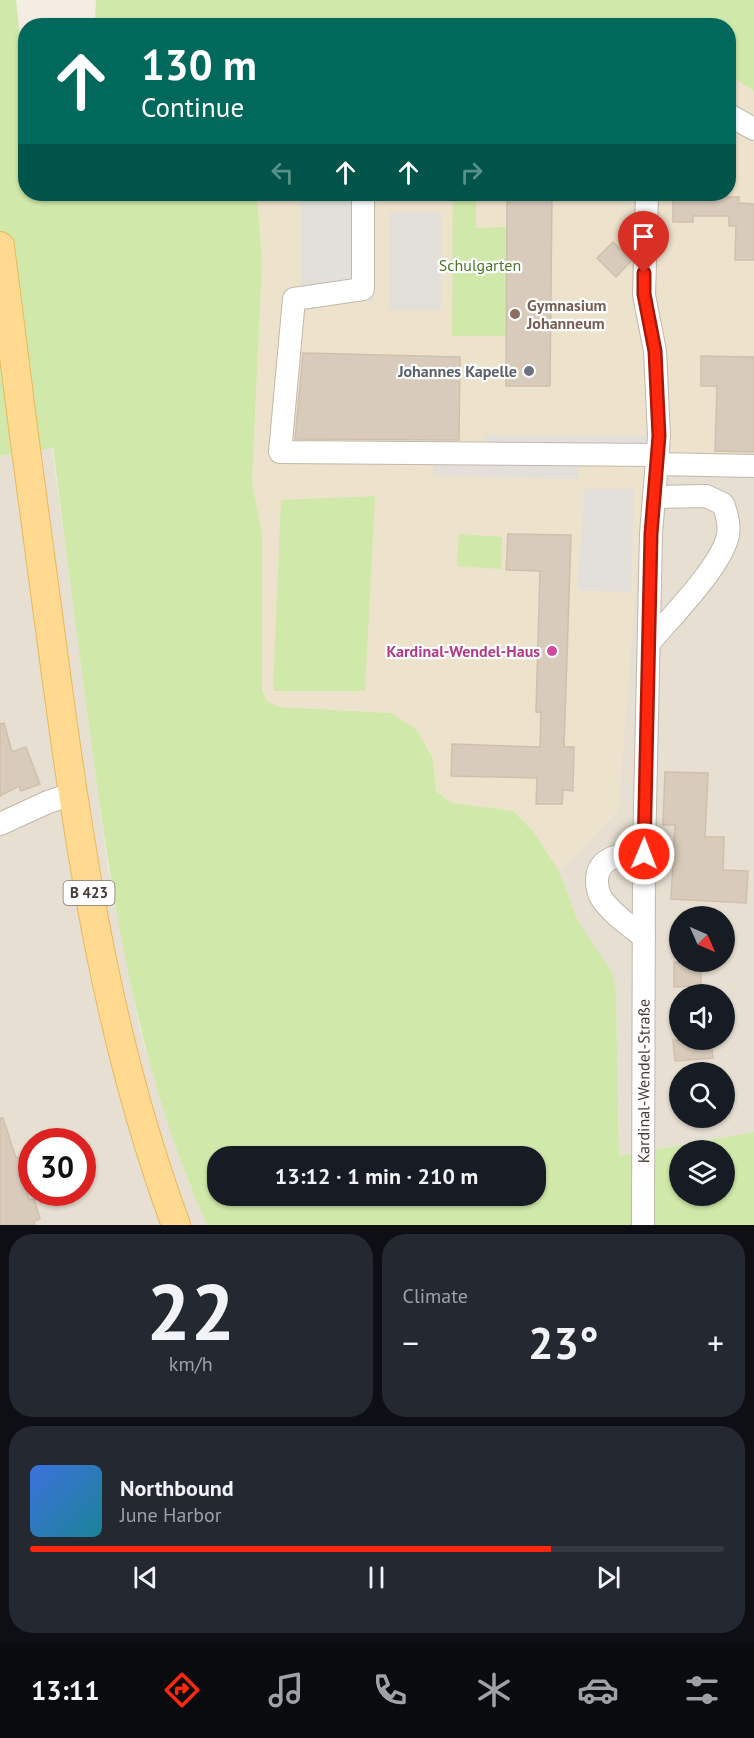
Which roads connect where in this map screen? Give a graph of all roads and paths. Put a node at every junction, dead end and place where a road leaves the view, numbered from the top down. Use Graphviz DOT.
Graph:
graph roads {
  1 [pos="736,119"];
  2 [pos="754,129"];
  3 [pos="363,201"];
  4 [pos="647,201"];
  5 [pos="0,246"];
  6 [pos="657,459"];
  7 [pos="754,466"];
  8 [pos="655,496"];
  9 [pos="649,643"];
  10 [pos="72,794"];
  11 [pos="0,824"];
  12 [pos="644,854"];
  13 [pos="644,937"];
  14 [pos="176,1225"];
  15 [pos="643,1225"];
  1 -- 2 [label="street"];
  3 -- 6 [label="street"];
  4 -- 6 [label="street, Kardinal-Wendel-Straße"];
  5 -- 10 [label="main road, B 423"];
  6 -- 7 [label="street"];
  6 -- 8 [label="street, Kardinal-Wendel-Straße"];
  8 -- 9 [label="street, Kardinal-Wendel-Straße"];
  8 -- 9 [label="street"];
  9 -- 12 [label="street, Kardinal-Wendel-Straße"];
  10 -- 11 [label="street"];
  10 -- 14 [label="main road, B 423"];
  12 -- 13 [label="street, Kardinal-Wendel-Straße"];
  12 -- 13 [label="street"];
  13 -- 15 [label="street, Kardinal-Wendel-Straße"];
}
